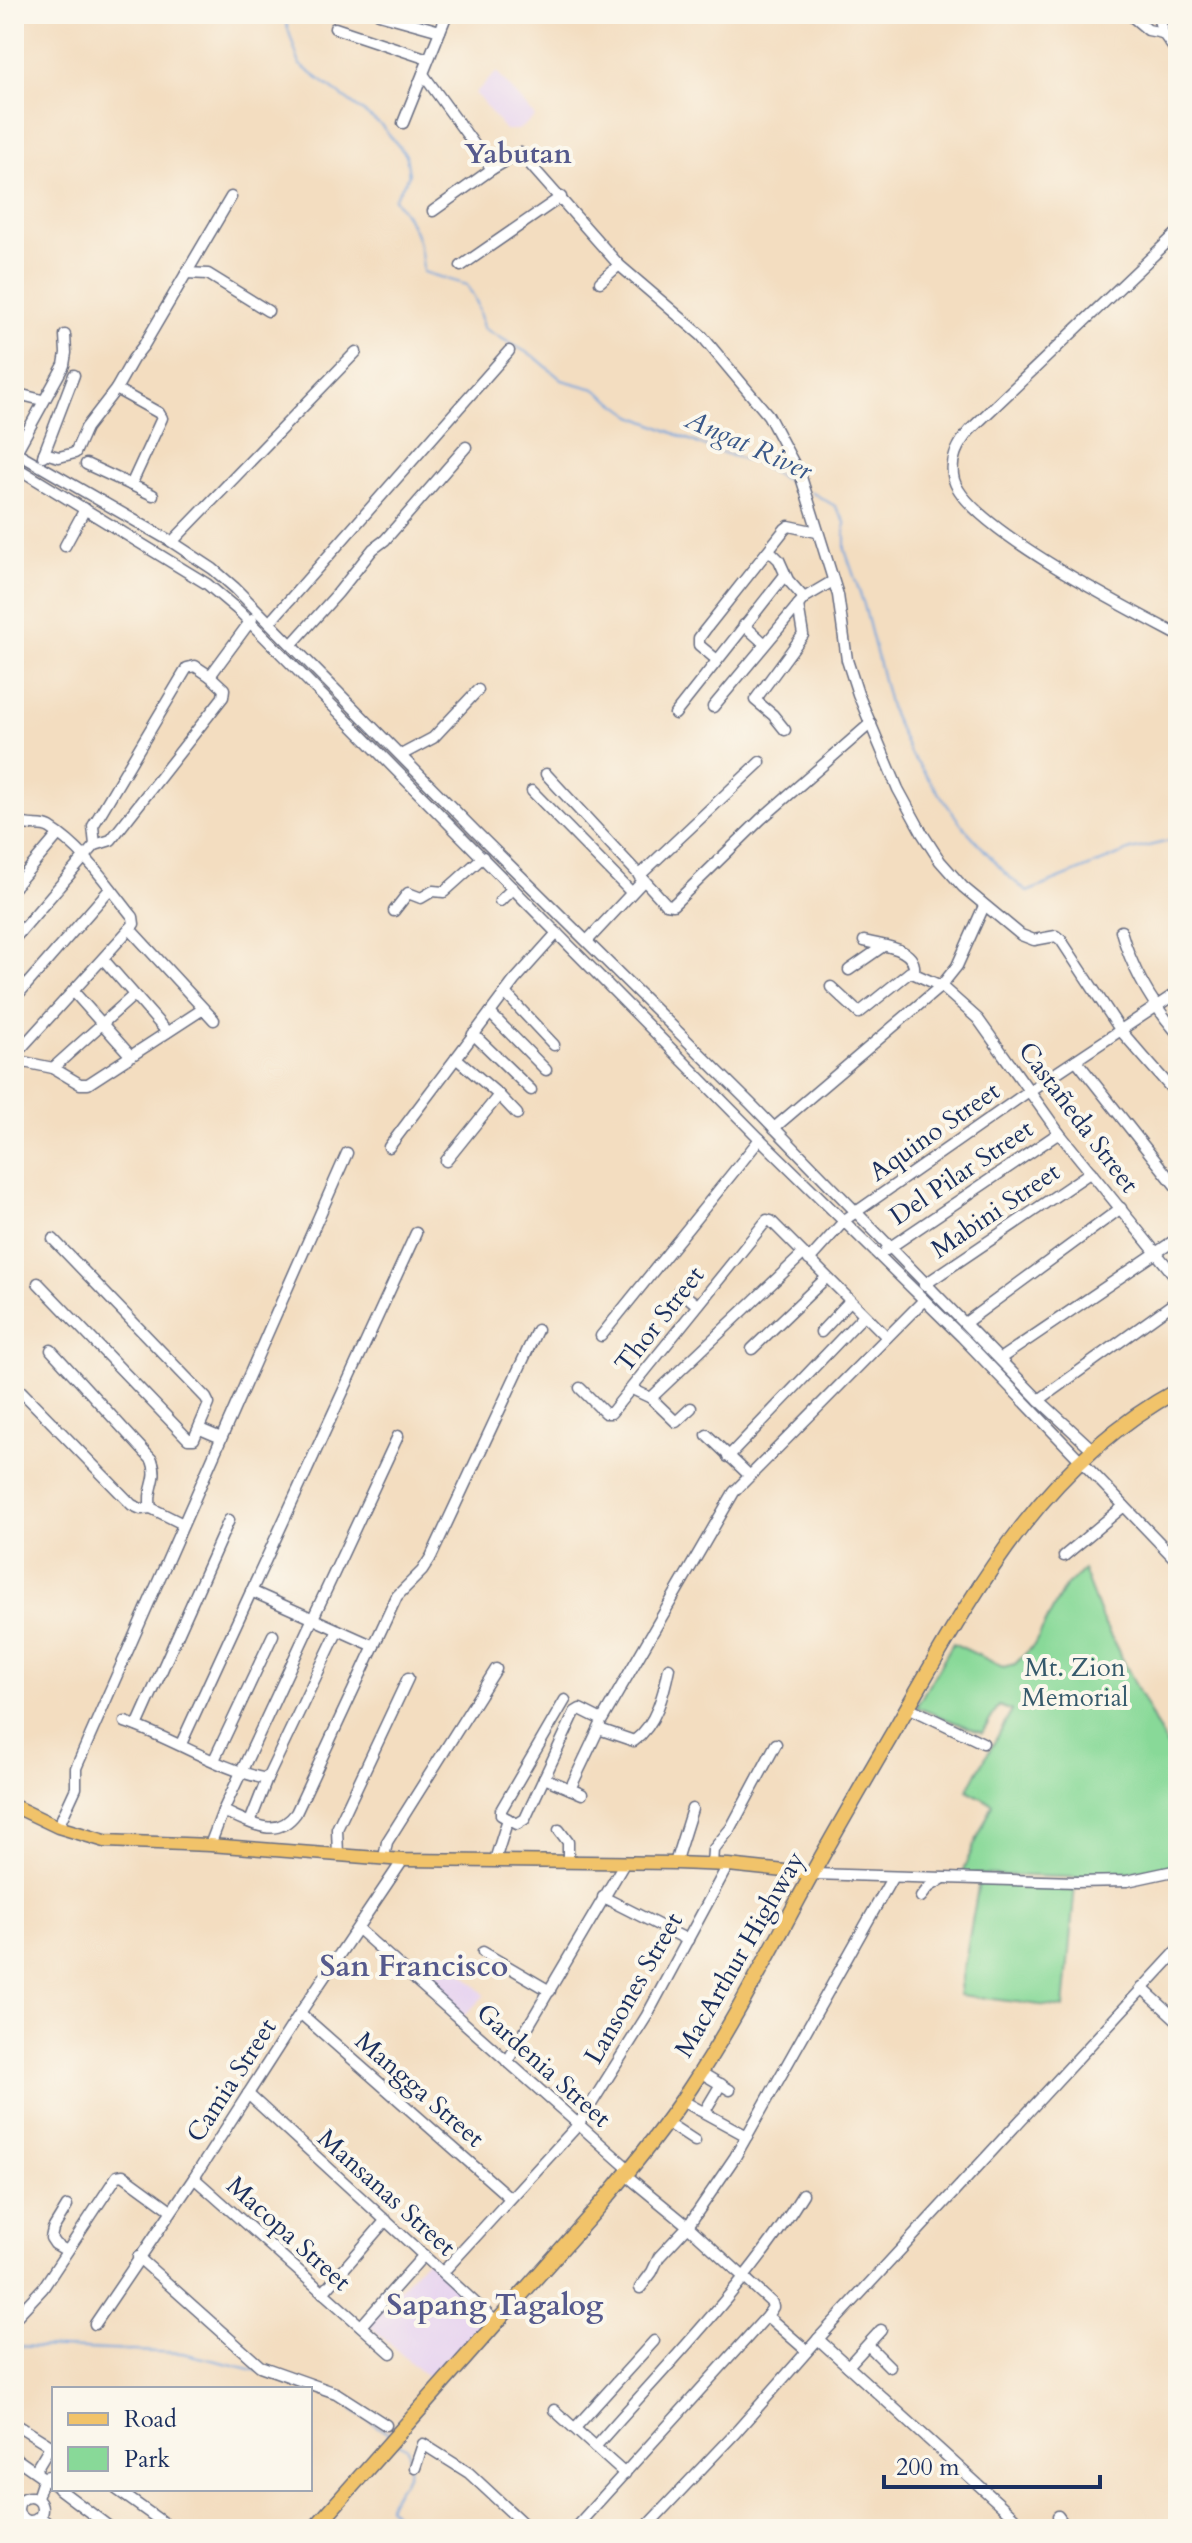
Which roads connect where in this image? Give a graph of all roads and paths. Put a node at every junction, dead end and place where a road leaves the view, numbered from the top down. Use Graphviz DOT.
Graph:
graph roads {
  1 [pos="379,14"];
  2 [pos="447,14"];
  3 [pos="1129,14"];
  4 [pos="1157,14"];
  5 [pos="335,28"];
  6 [pos="440,31"];
  7 [pos="1163,33"];
  8 [pos="1178,54"];
  9 [pos="428,59"];
  10 [pos="423,74"];
  11 [pos="403,123"];
  12 [pos="492,169"];
  13 [pos="231,197"];
  14 [pos="561,197"];
  15 [pos="433,211"];
  16 [pos="1178,232"];
  17 [pos="619,265"];
  18 [pos="461,266"];
  19 [pos="186,273"];
  20 [pos="600,282"];
  21 [pos="268,311"];
  22 [pos="65,335"];
  23 [pos="509,351"];
  24 [pos="356,352"];
  25 [pos="74,375"];
  26 [pos="116,389"];
  27 [pos="14,393"];
  28 [pos="42,400"];
  29 [pos="466,447"];
  30 [pos="15,452"];
  31 [pos="44,453"];
  32 [pos="86,464"];
  33 [pos="14,466"];
  34 [pos="40,466"];
  35 [pos="131,485"];
  36 [pos="59,486"];
  37 [pos="153,495"];
  38 [pos="85,509"];
  39 [pos="109,516"];
  40 [pos="817,532"];
  41 [pos="172,542"];
  42 [pos="65,546"];
  43 [pos="769,550"];
  44 [pos="785,575"];
  45 [pos="211,578"];
  46 [pos="833,581"];
  47 [pos="838,595"];
  48 [pos="805,599"];
  49 [pos="254,617"];
  50 [pos="270,622"];
  51 [pos="744,625"];
  52 [pos="1178,635"];
  53 [pos="292,644"];
  54 [pos="765,644"];
  55 [pos="717,660"];
  56 [pos="210,676"];
  57 [pos="478,690"];
  58 [pos="339,702"];
  59 [pos="713,707"];
  60 [pos="675,714"];
  61 [pos="871,723"];
  62 [pos="785,730"];
  63 [pos="370,734"];
  64 [pos="401,755"];
  65 [pos="760,762"];
  66 [pos="546,774"];
  67 [pos="532,791"];
  68 [pos="18,823"];
  69 [pos="14,835"];
  70 [pos="58,835"];
  71 [pos="472,837"];
  72 [pos="95,845"];
  73 [pos="84,857"];
  74 [pos="483,857"];
  75 [pos="641,878"];
  76 [pos="14,887"];
  77 [pos="513,888"];
  78 [pos="110,889"];
  79 [pos="631,892"];
  80 [pos="500,901"];
  81 [pos="984,906"];
  82 [pos="394,911"];
  83 [pos="130,929"];
  84 [pos="1121,931"];
  85 [pos="557,933"];
  86 [pos="14,939"];
  87 [pos="578,940"];
  88 [pos="864,941"];
  89 [pos="882,947"];
  90 [pos="103,959"];
  91 [pos="849,970"];
  92 [pos="914,972"];
  93 [pos="941,986"];
  94 [pos="831,987"];
  95 [pos="73,991"];
  96 [pos="1178,992"];
  97 [pos="505,993"];
  98 [pos="134,995"];
  99 [pos="14,999"];
  100 [pos="1156,1007"];
  101 [pos="203,1009"];
  102 [pos="490,1013"];
  103 [pos="214,1020"];
  104 [pos="103,1025"];
  105 [pos="1121,1031"];
  106 [pos="167,1032"];
  107 [pos="473,1034"];
  108 [pos="1178,1034"];
  109 [pos="554,1045"];
  110 [pos="130,1055"];
  111 [pos="14,1058"];
  112 [pos="456,1058"];
  113 [pos="1076,1060"];
  114 [pos="53,1068"];
  115 [pos="546,1070"];
  116 [pos="531,1090"];
  117 [pos="1029,1091"];
  118 [pos="499,1095"];
  119 [pos="1178,1096"];
  120 [pos="517,1114"];
  121 [pos="774,1128"];
  122 [pos="1059,1133"];
  123 [pos="760,1139"];
  124 [pos="389,1147"];
  125 [pos="347,1153"];
  126 [pos="446,1161"];
  127 [pos="1091,1172"];
  128 [pos="1178,1189"];
  129 [pos="826,1193"];
  130 [pos="1121,1208"];
  131 [pos="850,1217"];
  132 [pos="416,1233"];
  133 [pos="1178,1238"];
  134 [pos="53,1239"];
  135 [pos="885,1252"];
  136 [pos="1156,1252"];
  137 [pos="806,1257"];
  138 [pos="826,1278"];
  139 [pos="1178,1280"];
  140 [pos="38,1283"];
  141 [pos="679,1290"];
  142 [pos="922,1290"];
  143 [pos="1178,1300"];
  144 [pos="850,1301"];
  145 [pos="697,1305"];
  146 [pos="864,1315"];
  147 [pos="537,1330"];
  148 [pos="966,1331"];
  149 [pos="821,1332"];
  150 [pos="601,1336"];
  151 [pos="887,1337"];
  152 [pos="752,1349"];
  153 [pos="51,1350"];
  154 [pos="1001,1358"];
  155 [pos="18,1388"];
  156 [pos="580,1388"];
  157 [pos="632,1389"];
  158 [pos="1178,1390"];
  159 [pos="651,1398"];
  160 [pos="1039,1400"];
  161 [pos="691,1408"];
  162 [pos="200,1429"];
  163 [pos="707,1435"];
  164 [pos="398,1436"];
  165 [pos="221,1438"];
  166 [pos="1087,1455"];
  167 [pos="728,1457"];
  168 [pos="749,1475"];
  169 [pos="1124,1506"];
  170 [pos="151,1508"];
  171 [pos="229,1520"];
  172 [pos="183,1524"];
  173 [pos="1064,1556"];
  174 [pos="1178,1562"];
  175 [pos="251,1591"];
  176 [pos="312,1618"];
  177 [pos="338,1630"];
  178 [pos="273,1635"];
  179 [pos="374,1646"];
  180 [pos="669,1668"];
  181 [pos="496,1669"];
  182 [pos="408,1678"];
  183 [pos="565,1700"];
  184 [pos="908,1707"];
  185 [pos="125,1722"];
  186 [pos="600,1724"];
  187 [pos="137,1726"];
  188 [pos="983,1743"];
  189 [pos="181,1744"];
  190 [pos="776,1744"];
  191 [pos="214,1760"];
  192 [pos="241,1774"];
  193 [pos="544,1778"];
  194 [pos="267,1779"];
  195 [pos="570,1789"];
  196 [pos="582,1794"];
  197 [pos="14,1806"];
  198 [pos="692,1809"];
  199 [pos="223,1811"];
  200 [pos="508,1819"];
  201 [pos="250,1822"];
  202 [pos="58,1827"];
  203 [pos="559,1830"];
  204 [pos="210,1845"];
  205 [pos="337,1848"];
  206 [pos="384,1853"];
  207 [pos="495,1857"];
  208 [pos="403,1860"];
  209 [pos="568,1861"];
  210 [pos="625,1862"];
  211 [pos="675,1863"];
  212 [pos="712,1864"];
  213 [pos="728,1865"];
  214 [pos="1178,1870"];
  215 [pos="813,1874"];
  216 [pos="892,1878"];
  217 [pos="943,1878"];
  218 [pos="603,1897"];
  219 [pos="921,1897"];
  220 [pos="358,1929"];
  221 [pos="688,1940"];
  222 [pos="1178,1950"];
  223 [pos="483,1952"];
  224 [pos="1142,1988"];
  225 [pos="550,1991"];
  226 [pos="300,2013"];
  227 [pos="1178,2021"];
  228 [pos="507,2062"];
  229 [pos="700,2072"];
  230 [pos="248,2094"];
  231 [pos="681,2100"];
  232 [pos="705,2111"];
  233 [pos="666,2122"];
  234 [pos="578,2125"];
  235 [pos="747,2136"];
  236 [pos="695,2141"];
  237 [pos="628,2173"];
  238 [pos="194,2178"];
  239 [pos="803,2194"];
  240 [pos="510,2198"];
  241 [pos="67,2206"];
  242 [pos="171,2210"];
  243 [pos="386,2220"];
  244 [pos="688,2226"];
  245 [pos="67,2251"];
  246 [pos="424,2255"];
  247 [pos="138,2257"];
  248 [pos="443,2272"];
  249 [pos="744,2276"];
  250 [pos="640,2288"];
  251 [pos="323,2293"];
  252 [pos="767,2316"];
  253 [pos="14,2319"];
  254 [pos="496,2322"];
  255 [pos="95,2324"];
  256 [pos="361,2326"];
  257 [pos="881,2330"];
  258 [pos="818,2339"];
  259 [pos="654,2341"];
  260 [pos="868,2345"];
  261 [pos="807,2351"];
  262 [pos="391,2353"];
  263 [pos="848,2366"];
  264 [pos="890,2367"];
  265 [pos="554,2410"];
  266 [pos="14,2423"];
  267 [pos="575,2428"];
  268 [pos="391,2435"];
  269 [pos="52,2447"];
  270 [pos="595,2447"];
  271 [pos="14,2457"];
  272 [pos="415,2468"];
  273 [pos="44,2474"];
  274 [pos="625,2474"];
  275 [pos="62,2491"];
  276 [pos="119,2491"];
  277 [pos="37,2498"];
  278 [pos="19,2516"];
  279 [pos="1058,2516"];
  280 [pos="40,2517"];
  281 [pos="55,2529"];
  282 [pos="112,2529"];
  283 [pos="172,2529"];
  284 [pos="314,2529"];
  285 [pos="529,2529"];
  286 [pos="574,2529"];
  287 [pos="644,2529"];
  288 [pos="1027,2529"];
  289 [pos="1067,2529"];
  1 -- 6 [label="street"];
  2 -- 6 [label="street"];
  3 -- 7 [label="street"];
  4 -- 7 [label="street"];
  5 -- 9 [label="street"];
  6 -- 9 [label="street"];
  7 -- 8 [label="street"];
  9 -- 10 [label="street"];
  10 -- 11 [label="street"];
  10 -- 12 [label="street"];
  12 -- 14 [label="street"];
  12 -- 15 [label="street"];
  13 -- 19 [label="street"];
  14 -- 17 [label="street"];
  14 -- 18 [label="street"];
  16 -- 52 [label="street"];
  17 -- 20 [label="street"];
  17 -- 40 [label="street"];
  19 -- 21 [label="street"];
  19 -- 26 [label="street"];
  22 -- 28 [label="street"];
  23 -- 50 [label="street"];
  24 -- 41 [label="street"];
  25 -- 31 [label="street"];
  26 -- 31 [label="street"];
  26 -- 35 [label="street"];
  27 -- 28 [label="street"];
  28 -- 30 [label="street"];
  29 -- 53 [label="street"];
  30 -- 34 [label="street"];
  31 -- 34 [label="street"];
  32 -- 35 [label="street"];
  33 -- 36 [label="street"];
  34 -- 36 [label="street"];
  35 -- 37 [label="street"];
  36 -- 38 [label="street"];
  36 -- 39 [label="street"];
  38 -- 39 [label="street"];
  38 -- 42 [label="street"];
  39 -- 41 [label="street"];
  39 -- 45 [label="street"];
  40 -- 43 [label="street"];
  40 -- 46 [label="street"];
  41 -- 45 [label="street"];
  43 -- 44 [label="street"];
  43 -- 55 [label="street"];
  44 -- 48 [label="street"];
  44 -- 51 [label="street"];
  45 -- 49 [label="street"];
  46 -- 47 [label="street"];
  46 -- 48 [label="street"];
  47 -- 48 [label="street"];
  47 -- 61 [label="street"];
  48 -- 54 [label="street"];
  48 -- 62 [label="street"];
  49 -- 50 [label="street"];
  49 -- 56 [label="street"];
  49 -- 58 [label="street"];
  50 -- 53 [label="street"];
  51 -- 54 [label="street"];
  51 -- 55 [label="street"];
  53 -- 58 [label="street"];
  54 -- 59 [label="street"];
  55 -- 60 [label="street"];
  56 -- 72 [label="street"];
  56 -- 72 [label="street"];
  57 -- 64 [label="street"];
  58 -- 63 [label="street"];
  61 -- 75 [label="street"];
  61 -- 81 [label="street"];
  63 -- 64 [label="street"];
  63 -- 71 [label="street"];
  64 -- 71 [label="street"];
  65 -- 75 [label="street"];
  66 -- 75 [label="street"];
  67 -- 79 [label="street"];
  68 -- 69 [label="street"];
  68 -- 70 [label="street"];
  70 -- 73 [label="street"];
  70 -- 76 [label="street"];
  71 -- 74 [label="street"];
  71 -- 87 [label="street"];
  72 -- 73 [label="street"];
  73 -- 78 [label="street"];
  73 -- 86 [label="street"];
  74 -- 77 [label="street"];
  74 -- 82 [label="street"];
  75 -- 79 [label="street"];
  77 -- 80 [label="street"];
  77 -- 85 [label="street"];
  78 -- 83 [label="street"];
  78 -- 99 [label="street"];
  79 -- 87 [label="street"];
  81 -- 93 [label="street"];
  81 -- 105 [label="street"];
  83 -- 90 [label="street"];
  83 -- 101 [label="street"];
  84 -- 100 [label="street"];
  85 -- 87 [label="street"];
  85 -- 97 [label="street"];
  87 -- 121 [label="street"];
  87 -- 123 [label="street"];
  88 -- 89 [label="street, Castañeda Street"];
  89 -- 91 [label="street"];
  89 -- 92 [label="street, Castañeda Street"];
  90 -- 95 [label="street"];
  90 -- 98 [label="street"];
  92 -- 93 [label="street, Castañeda Street"];
  92 -- 94 [label="street"];
  93 -- 117 [label="street, Castañeda Street"];
  93 -- 121 [label="street"];
  95 -- 104 [label="street"];
  95 -- 111 [label="street"];
  96 -- 100 [label="street, Aquino Street"];
  97 -- 102 [label="street"];
  97 -- 109 [label="street"];
  98 -- 104 [label="street"];
  98 -- 106 [label="street"];
  100 -- 105 [label="street, Aquino Street"];
  100 -- 108 [label="street"];
  101 -- 103 [label="street"];
  101 -- 106 [label="street"];
  102 -- 107 [label="street"];
  102 -- 115 [label="street"];
  104 -- 110 [label="street"];
  104 -- 114 [label="street"];
  105 -- 113 [label="street, Aquino Street"];
  105 -- 119 [label="street"];
  106 -- 110 [label="street"];
  107 -- 112 [label="street"];
  107 -- 116 [label="street"];
  110 -- 114 [label="street"];
  111 -- 114 [label="street"];
  112 -- 118 [label="street"];
  112 -- 124 [label="street"];
  113 -- 117 [label="street, Aquino Street"];
  113 -- 128 [label="street"];
  117 -- 122 [label="street, Castañeda Street"];
  117 -- 131 [label="street, Aquino Street"];
  118 -- 120 [label="street"];
  118 -- 126 [label="street"];
  121 -- 129 [label="street"];
  122 -- 127 [label="street, Castañeda Street"];
  122 -- 135 [label="street, Del Pilar Street"];
  123 -- 129 [label="street"];
  123 -- 150 [label="street"];
  125 -- 165 [label="street"];
  127 -- 130 [label="street, Castañeda Street"];
  127 -- 142 [label="street, Mabini Street"];
  129 -- 131 [label="street"];
  130 -- 136 [label="street, Castañeda Street"];
  130 -- 148 [label="street"];
  131 -- 135 [label="street"];
  131 -- 137 [label="street, Aquino Street"];
  132 -- 175 [label="street"];
  133 -- 136 [label="street"];
  134 -- 162 [label="street"];
  135 -- 142 [label="street"];
  136 -- 139 [label="street, Castañeda Street"];
  136 -- 154 [label="street"];
  137 -- 138 [label="street"];
  137 -- 145 [label="street, Thor Street"];
  137 -- 159 [label="street, Aquino Street"];
  138 -- 144 [label="street"];
  138 -- 152 [label="street"];
  140 -- 162 [label="street"];
  141 -- 145 [label="street"];
  142 -- 148 [label="street"];
  142 -- 148 [label="street"];
  142 -- 151 [label="street, Mabini Street"];
  143 -- 160 [label="street"];
  144 -- 146 [label="street"];
  144 -- 149 [label="street"];
  145 -- 157 [label="street, Thor Street"];
  146 -- 151 [label="street"];
  146 -- 167 [label="street"];
  147 -- 179 [label="street"];
  148 -- 154 [label="street"];
  148 -- 166 [label="street"];
  151 -- 168 [label="street, Mabini Street"];
  153 -- 170 [label="street"];
  154 -- 160 [label="street"];
  155 -- 170 [label="street"];
  156 -- 157 [label="street, Thor Street"];
  157 -- 159 [label="street"];
  158 -- 166 [label="highway, MacArthur Highway"];
  159 -- 161 [label="street"];
  160 -- 166 [label="street"];
  162 -- 165 [label="street"];
  163 -- 167 [label="street"];
  164 -- 176 [label="street"];
  165 -- 172 [label="street"];
  166 -- 169 [label="street"];
  166 -- 184 [label="highway, MacArthur Highway"];
  167 -- 168 [label="street"];
  168 -- 186 [label="street, Mabini Street"];
  169 -- 173 [label="street"];
  169 -- 174 [label="street"];
  170 -- 172 [label="street"];
  171 -- 187 [label="street"];
  172 -- 202 [label="street"];
  175 -- 176 [label="street"];
  175 -- 189 [label="street"];
  176 -- 177 [label="street"];
  176 -- 192 [label="street"];
  177 -- 179 [label="street"];
  177 -- 194 [label="street"];
  178 -- 191 [label="street"];
  179 -- 201 [label="street"];
  180 -- 186 [label="street"];
  181 -- 206 [label="street"];
  182 -- 205 [label="street"];
  183 -- 200 [label="street"];
  184 -- 188 [label="street"];
  184 -- 215 [label="highway, MacArthur Highway"];
  185 -- 187 [label="street"];
  186 -- 193 [label="street"];
  186 -- 195 [label="street, Mabini Street"];
  187 -- 189 [label="street"];
  189 -- 191 [label="street"];
  190 -- 212 [label="street"];
  191 -- 192 [label="street"];
  192 -- 194 [label="street"];
  192 -- 199 [label="street"];
  193 -- 195 [label="street"];
  193 -- 200 [label="street"];
  194 -- 201 [label="street"];
  195 -- 196 [label="street"];
  197 -- 202 [label="main road"];
  198 -- 211 [label="street"];
  199 -- 201 [label="street"];
  199 -- 204 [label="street"];
  200 -- 207 [label="street"];
  202 -- 204 [label="main road"];
  203 -- 209 [label="street"];
  204 -- 205 [label="main road"];
  205 -- 206 [label="main road"];
  206 -- 208 [label="main road"];
  207 -- 208 [label="main road"];
  207 -- 209 [label="main road"];
  208 -- 220 [label="street, Camia Street"];
  209 -- 210 [label="main road"];
  210 -- 211 [label="main road"];
  210 -- 218 [label="street"];
  211 -- 212 [label="main road"];
  212 -- 213 [label="main road"];
  213 -- 215 [label="main road"];
  213 -- 221 [label="street, Lansones Street"];
  214 -- 217 [label="street"];
  215 -- 216 [label="street"];
  215 -- 229 [label="highway, MacArthur Highway"];
  216 -- 217 [label="street"];
  216 -- 235 [label="street"];
  217 -- 219 [label="street"];
  218 -- 221 [label="street"];
  218 -- 225 [label="street"];
  220 -- 226 [label="street, Camia Street"];
  220 -- 228 [label="street, Gardenia Street"];
  221 -- 234 [label="street, Lansones Street"];
  222 -- 224 [label="street"];
  223 -- 225 [label="street"];
  224 -- 227 [label="street"];
  224 -- 258 [label="street"];
  225 -- 228 [label="street"];
  226 -- 230 [label="street, Camia Street"];
  226 -- 240 [label="street, Mangga Street"];
  228 -- 234 [label="street, Gardenia Street"];
  229 -- 231 [label="highway, MacArthur Highway"];
  229 -- 232 [label="street"];
  230 -- 238 [label="street, Camia Street"];
  230 -- 243 [label="street, Mansanas Street"];
  231 -- 232 [label="street"];
  231 -- 233 [label="highway, MacArthur Highway"];
  232 -- 235 [label="street"];
  233 -- 236 [label="street"];
  233 -- 237 [label="highway, MacArthur Highway"];
  234 -- 237 [label="street, Gardenia Street"];
  234 -- 240 [label="street, Lansones Street"];
  235 -- 244 [label="street"];
  237 -- 244 [label="street, Gardenia Street"];
  237 -- 254 [label="highway, MacArthur Highway"];
  238 -- 242 [label="street, Camia Street"];
  238 -- 251 [label="street, Macopa Street"];
  239 -- 249 [label="street"];
  240 -- 248 [label="street, Lansones Street"];
  241 -- 245 [label="street"];
  242 -- 245 [label="street"];
  242 -- 247 [label="street, Camia Street"];
  243 -- 246 [label="street, Mansanas Street"];
  243 -- 251 [label="street"];
  244 -- 249 [label="street, Gardenia Street"];
  244 -- 250 [label="street"];
  245 -- 253 [label="street"];
  246 -- 248 [label="street, Mansanas Street"];
  246 -- 256 [label="street"];
  247 -- 255 [label="street, Camia Street"];
  247 -- 268 [label="street"];
  248 -- 254 [label="street, Mansanas Street"];
  249 -- 252 [label="street, Gardenia Street"];
  249 -- 270 [label="street"];
  251 -- 256 [label="street, Macopa Street"];
  252 -- 261 [label="street"];
  252 -- 274 [label="street"];
  254 -- 268 [label="highway, MacArthur Highway"];
  256 -- 262 [label="street, Macopa Street"];
  257 -- 260 [label="street"];
  258 -- 261 [label="street"];
  258 -- 263 [label="street"];
  259 -- 267 [label="street"];
  260 -- 263 [label="street"];
  260 -- 264 [label="street"];
  261 -- 287 [label="street"];
  263 -- 288 [label="street"];
  265 -- 267 [label="street"];
  266 -- 269 [label="street"];
  267 -- 270 [label="street"];
  268 -- 284 [label="highway, MacArthur Highway"];
  269 -- 273 [label="street"];
  270 -- 274 [label="street"];
  271 -- 273 [label="street"];
  272 -- 285 [label="street"];
  273 -- 277 [label="street"];
  274 -- 286 [label="street"];
  275 -- 282 [label="street"];
  276 -- 283 [label="street"];
  277 -- 278 [label="street"];
  277 -- 280 [label="street"];
  278 -- 280 [label="street"];
  279 -- 289 [label="street"];
  280 -- 281 [label="street"];
}
